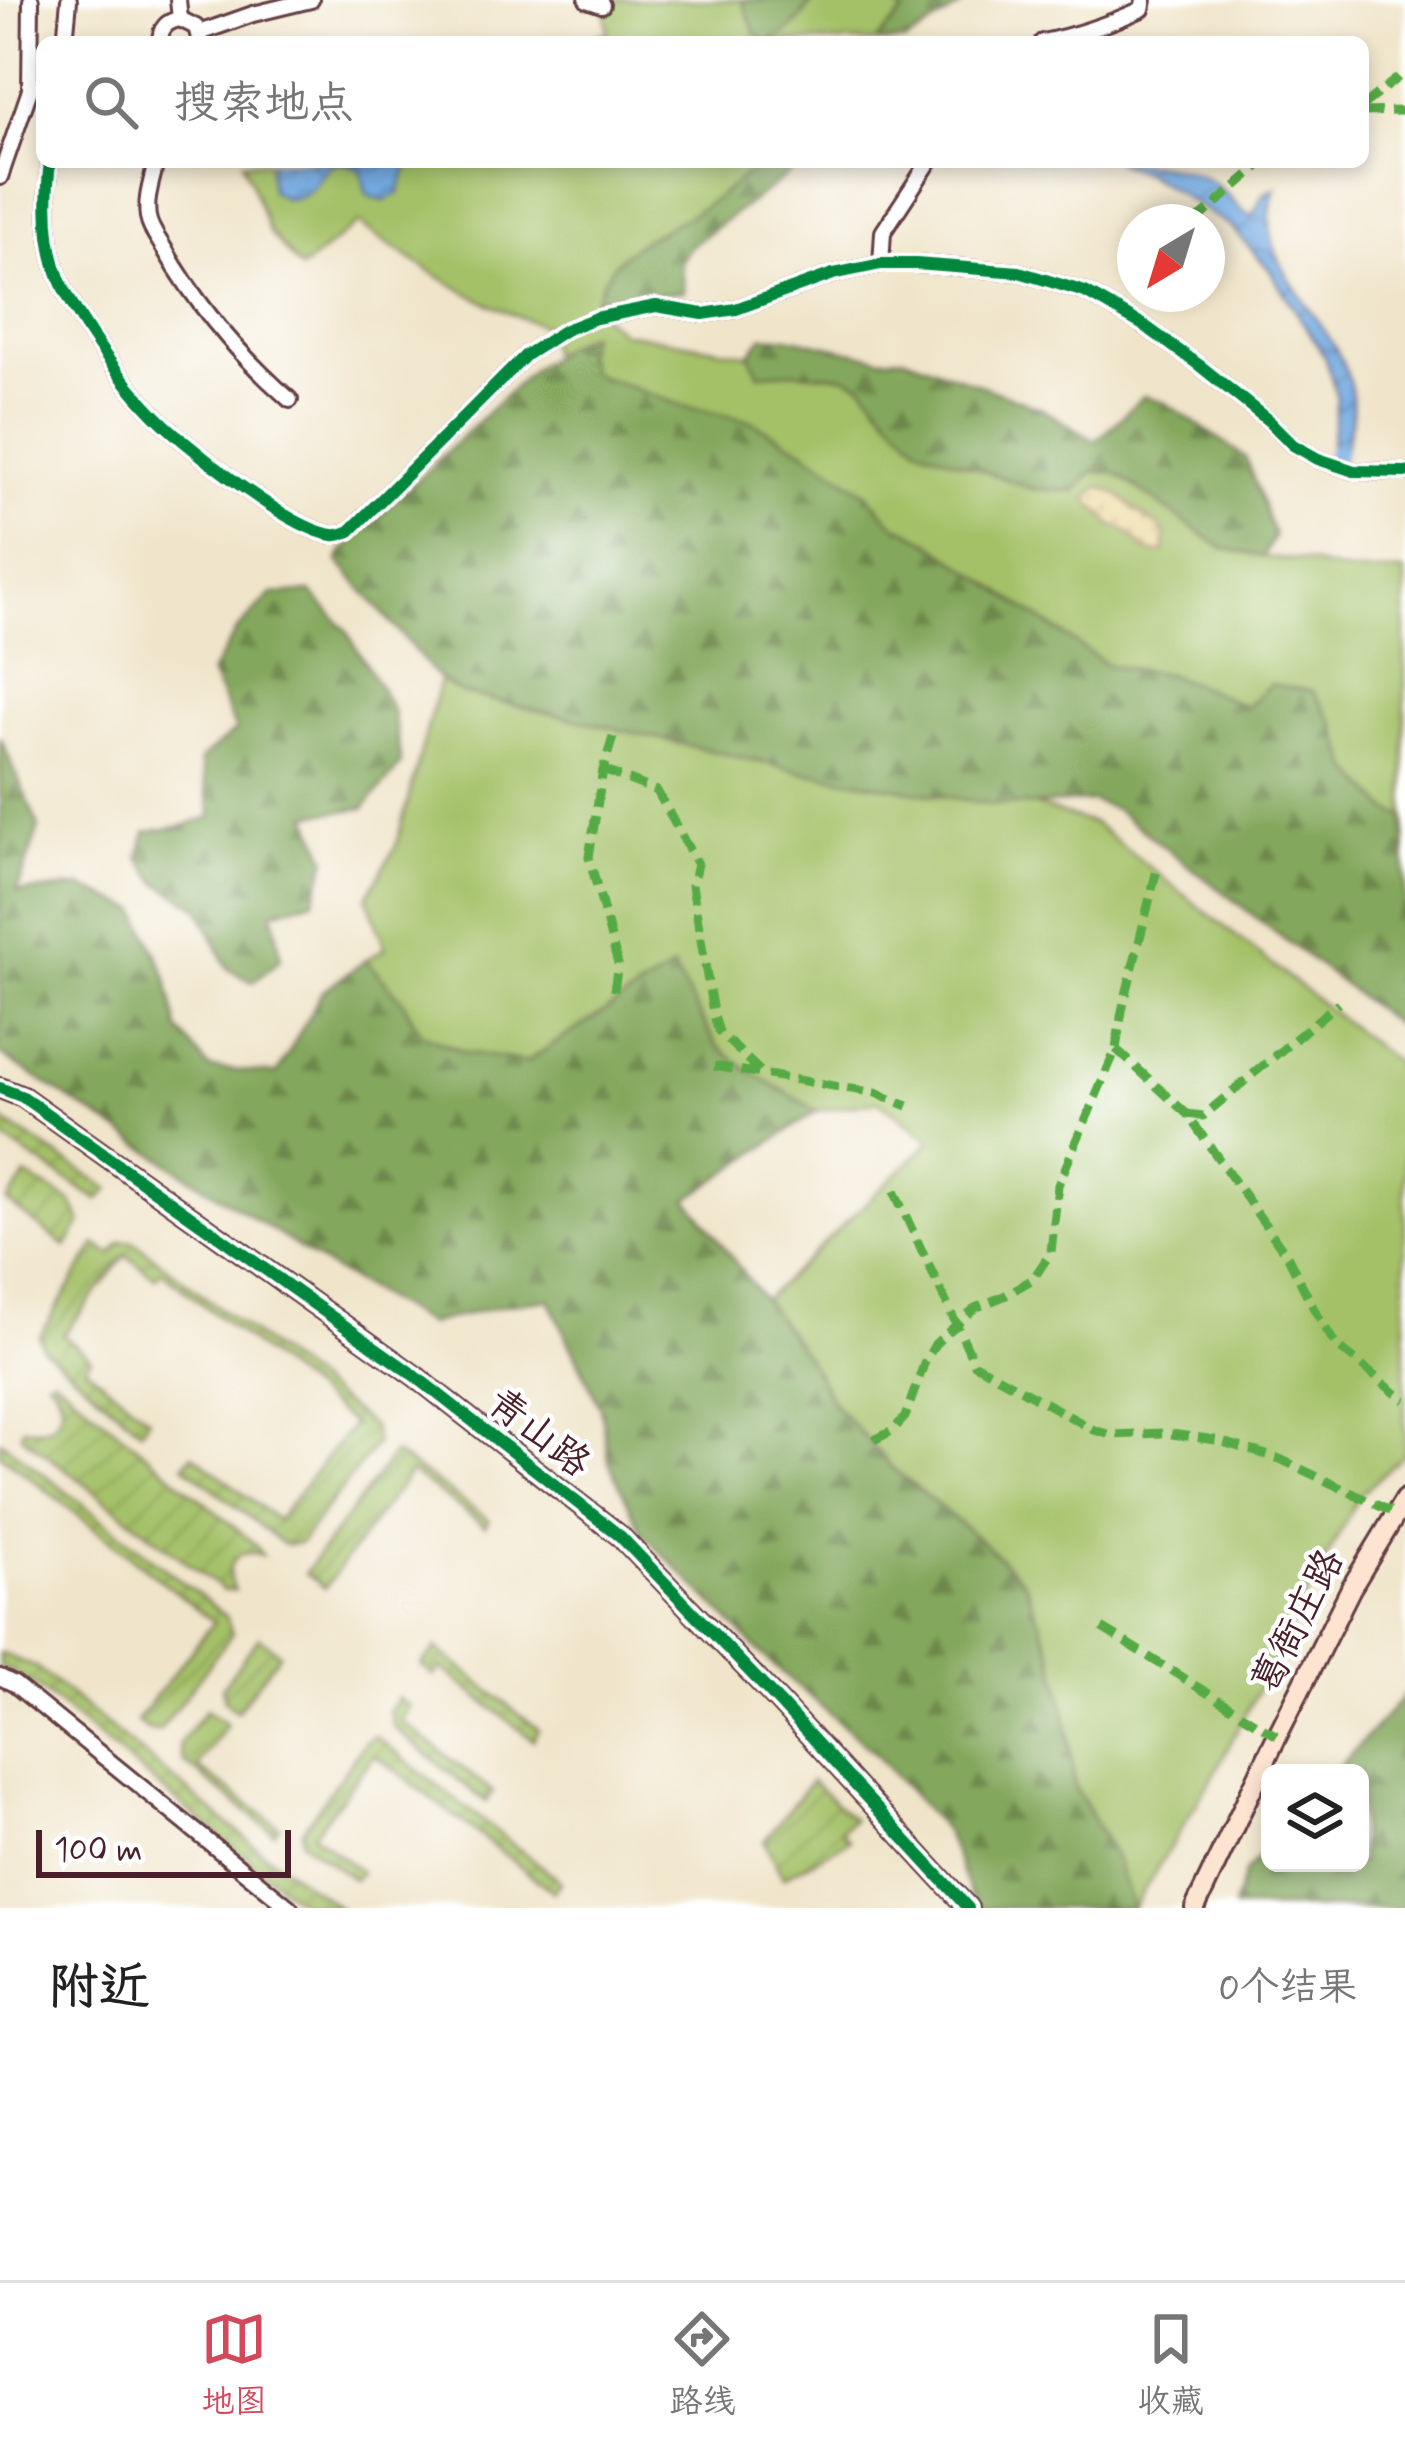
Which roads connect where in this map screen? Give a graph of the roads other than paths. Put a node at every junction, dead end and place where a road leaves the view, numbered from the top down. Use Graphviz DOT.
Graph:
graph roads {
  1 [pos="31,0"];
  2 [pos="69,0"];
  3 [pos="178,0"];
  4 [pos="311,0"];
  5 [pos="1144,0"];
  6 [pos="180,19"];
  7 [pos="66,36"];
  8 [pos="161,36"];
  9 [pos="199,36"];
  10 [pos="202,36"];
  11 [pos="1071,36"];
  12 [pos="49,168"];
  13 [pos="155,168"];
  14 [pos="925,168"];
  15 [pos="0,177"];
  16 [pos="881,265"];
  17 [pos="290,400"];
  18 [pos="1405,472"];
  19 [pos="0,1088"];
  20 [pos="1405,1499"];
  21 [pos="0,1677"];
  22 [pos="290,1908"];
  23 [pos="968,1908"];
  24 [pos="1195,1908"];
  1 -- 15 [label="street"];
  2 -- 7 [label="street"];
  3 -- 6 [label="street"];
  4 -- 10 [label="street"];
  5 -- 11 [label="street"];
  6 -- 8 [label="street"];
  6 -- 9 [label="street"];
  12 -- 16 [label="street"];
  13 -- 17 [label="street"];
  14 -- 16 [label="street"];
  16 -- 18 [label="street"];
  19 -- 23 [label="street, 青山路"];
  20 -- 24 [label="street, 葛衙庄路"];
  21 -- 22 [label="street"];
}
